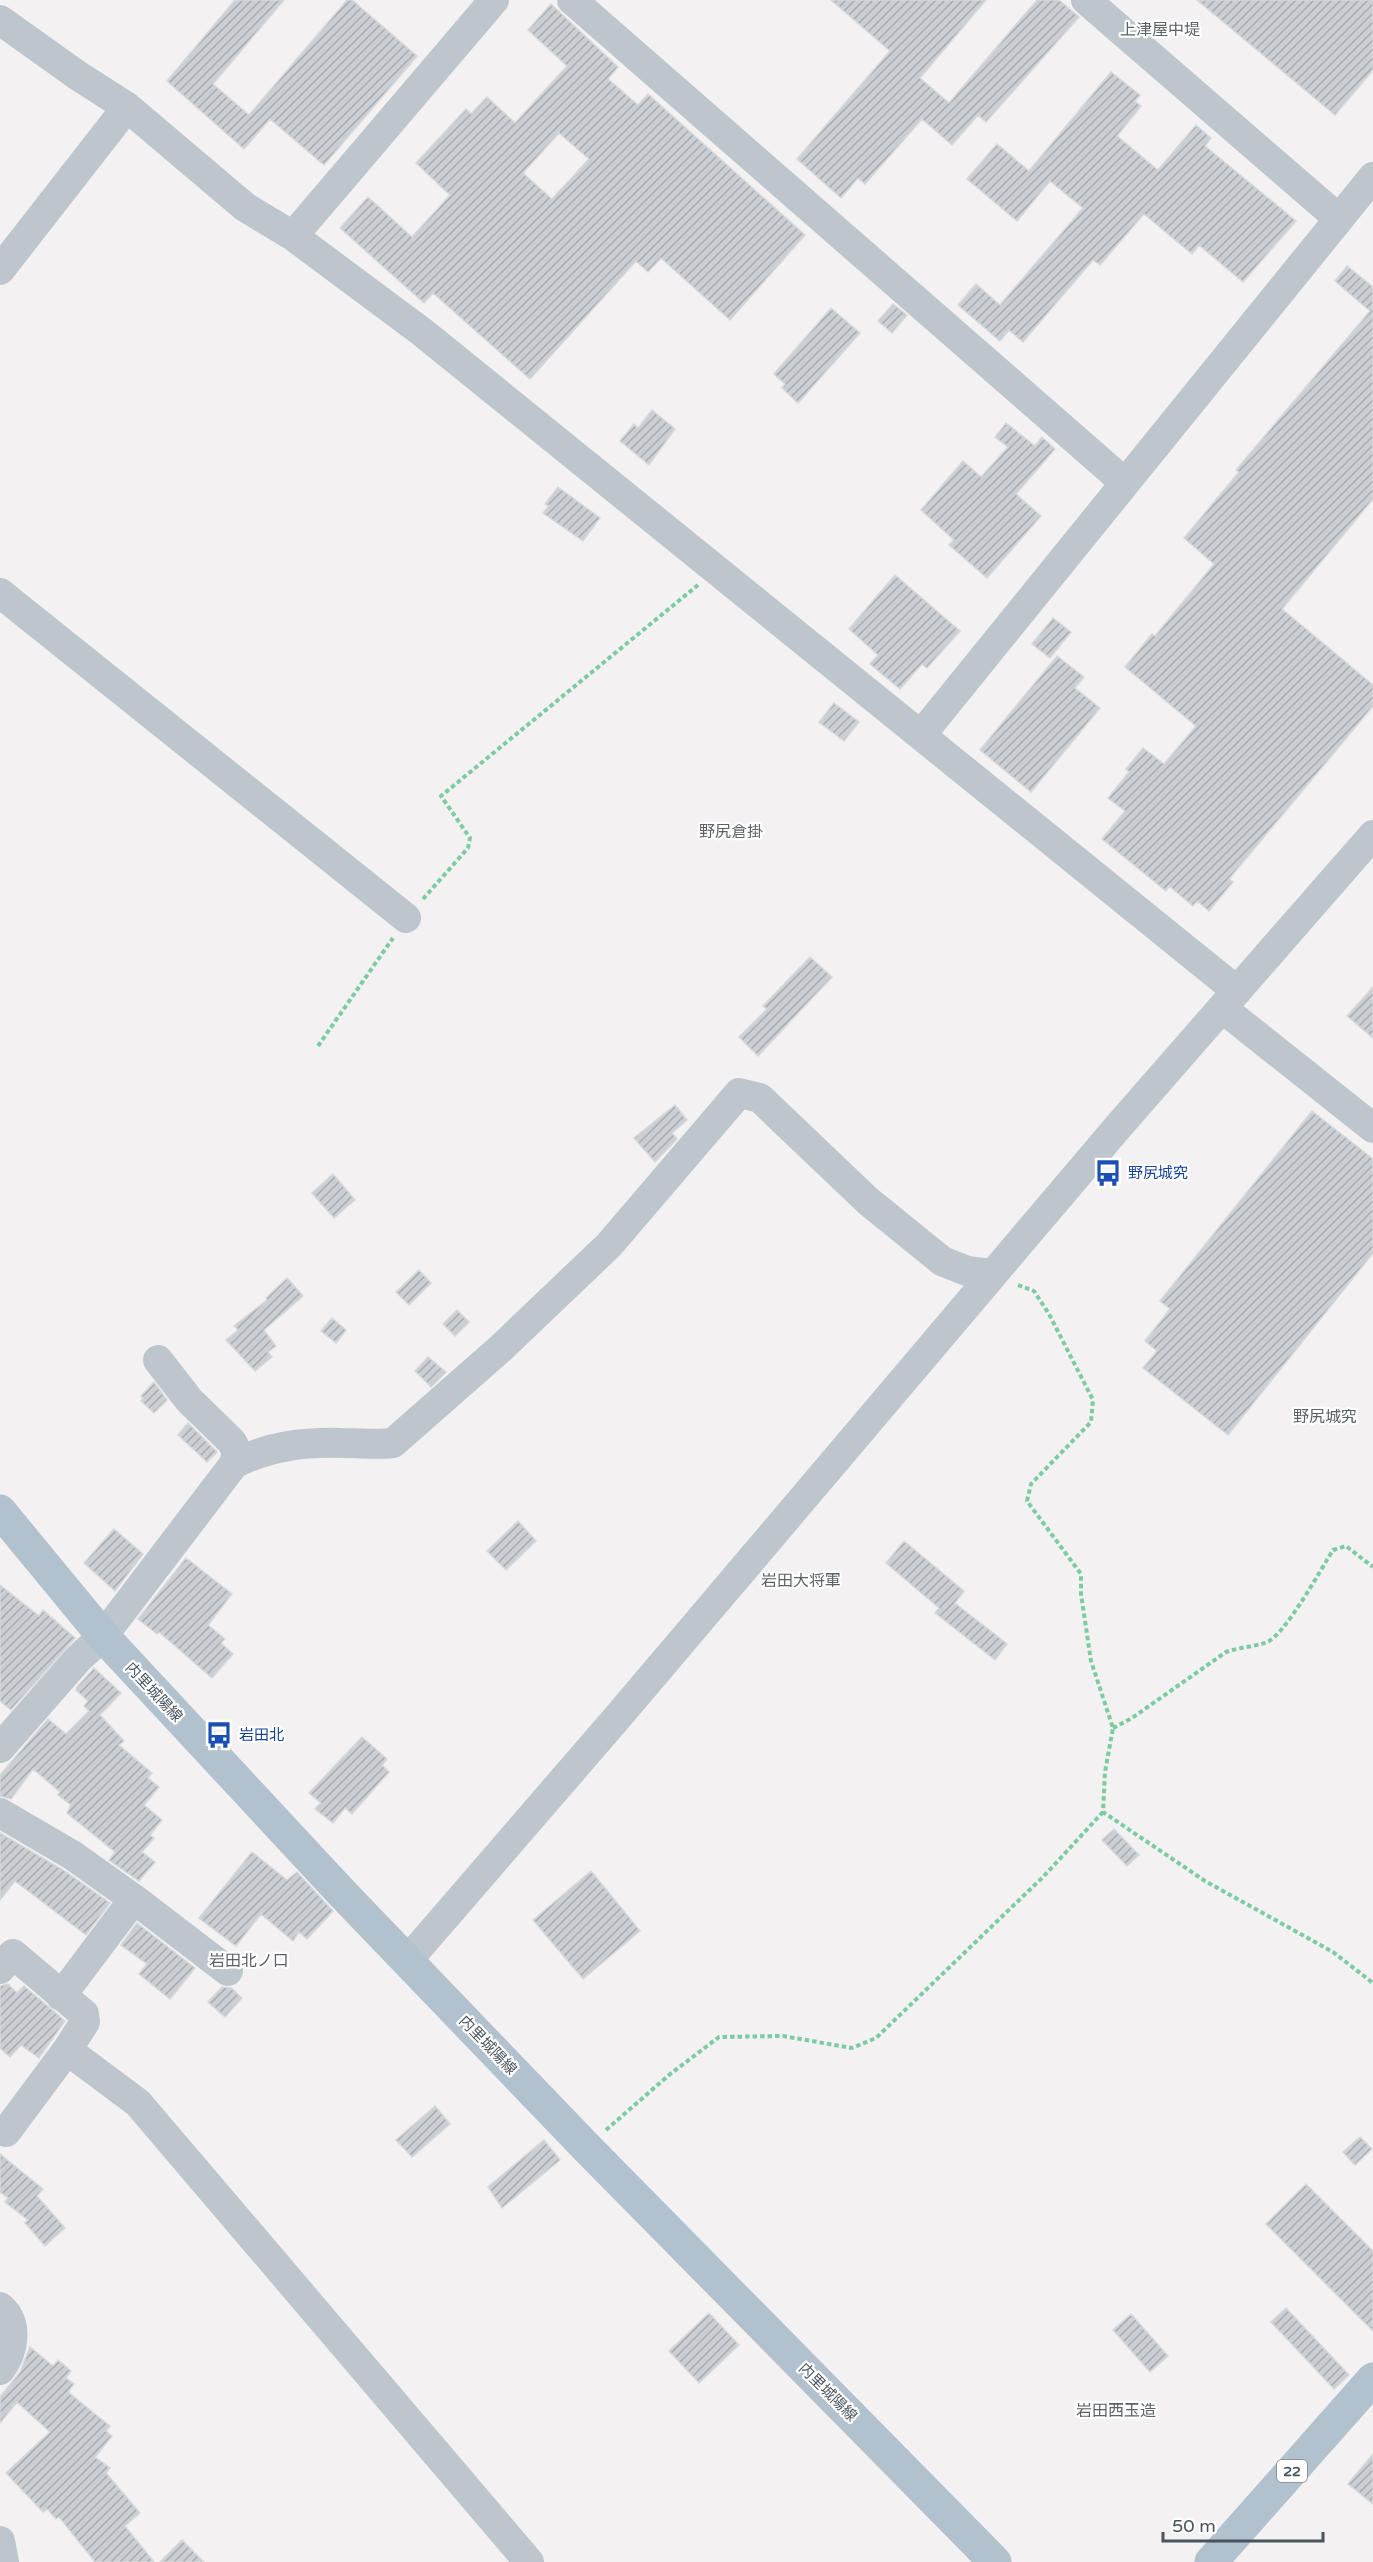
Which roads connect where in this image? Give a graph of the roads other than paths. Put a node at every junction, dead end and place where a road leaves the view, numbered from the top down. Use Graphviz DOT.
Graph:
graph roads {
  1 [pos="494,0"];
  2 [pos="572,0"];
  3 [pos="1086,0"];
  4 [pos="0,20"];
  5 [pos="127,107"];
  6 [pos="1373,177"];
  7 [pos="1340,219"];
  8 [pos="293,236"];
  9 [pos="0,270"];
  10 [pos="1124,482"];
  11 [pos="0,593"];
  12 [pos="921,735"];
  13 [pos="1373,835"];
  14 [pos="406,918"];
  15 [pos="1229,999"];
  16 [pos="1373,1128"];
  17 [pos="992,1274"];
  18 [pos="158,1360"];
  19 [pos="234,1464"];
  20 [pos="0,1511"];
  21 [pos="103,1636"];
  22 [pos="0,1748"];
  23 [pos="0,1813"];
  24 [pos="134,1899"];
  25 [pos="406,1960"];
  26 [pos="0,1970"];
  27 [pos="228,1971"];
  28 [pos="61,1996"];
  29 [pos="67,2050"];
  30 [pos="6,2132"];
  31 [pos="0,2307"];
  32 [pos="0,2370"];
  33 [pos="1373,2379"];
  34 [pos="0,2541"];
  35 [pos="4,2562"];
  36 [pos="529,2562"];
  37 [pos="995,2562"];
  38 [pos="1211,2562"];
  1 -- 8 [label="street"];
  2 -- 10 [label="street"];
  3 -- 7 [label="street"];
  4 -- 5 [label="street"];
  5 -- 8 [label="street"];
  5 -- 9 [label="street"];
  6 -- 7 [label="street"];
  7 -- 10 [label="street"];
  8 -- 12 [label="street"];
  10 -- 12 [label="street"];
  11 -- 14 [label="street"];
  12 -- 15 [label="street"];
  13 -- 15 [label="street"];
  15 -- 16 [label="street"];
  15 -- 17 [label="street"];
  17 -- 19 [label="street"];
  17 -- 25 [label="street"];
  18 -- 19 [label="street"];
  19 -- 21 [label="street"];
  20 -- 21 [label="main road, 内里城陽線"];
  21 -- 22 [label="street"];
  21 -- 25 [label="main road, 内里城陽線"];
  23 -- 24 [label="street"];
  24 -- 27 [label="street"];
  24 -- 28 [label="street"];
  25 -- 37 [label="main road, 内里城陽線"];
  26 -- 28 [label="street"];
  28 -- 29 [label="street"];
  29 -- 30 [label="street"];
  29 -- 36 [label="street"];
  31 -- 32 [label="street"];
  33 -- 38 [label="main road, 22"];
  34 -- 35 [label="street"];
}
